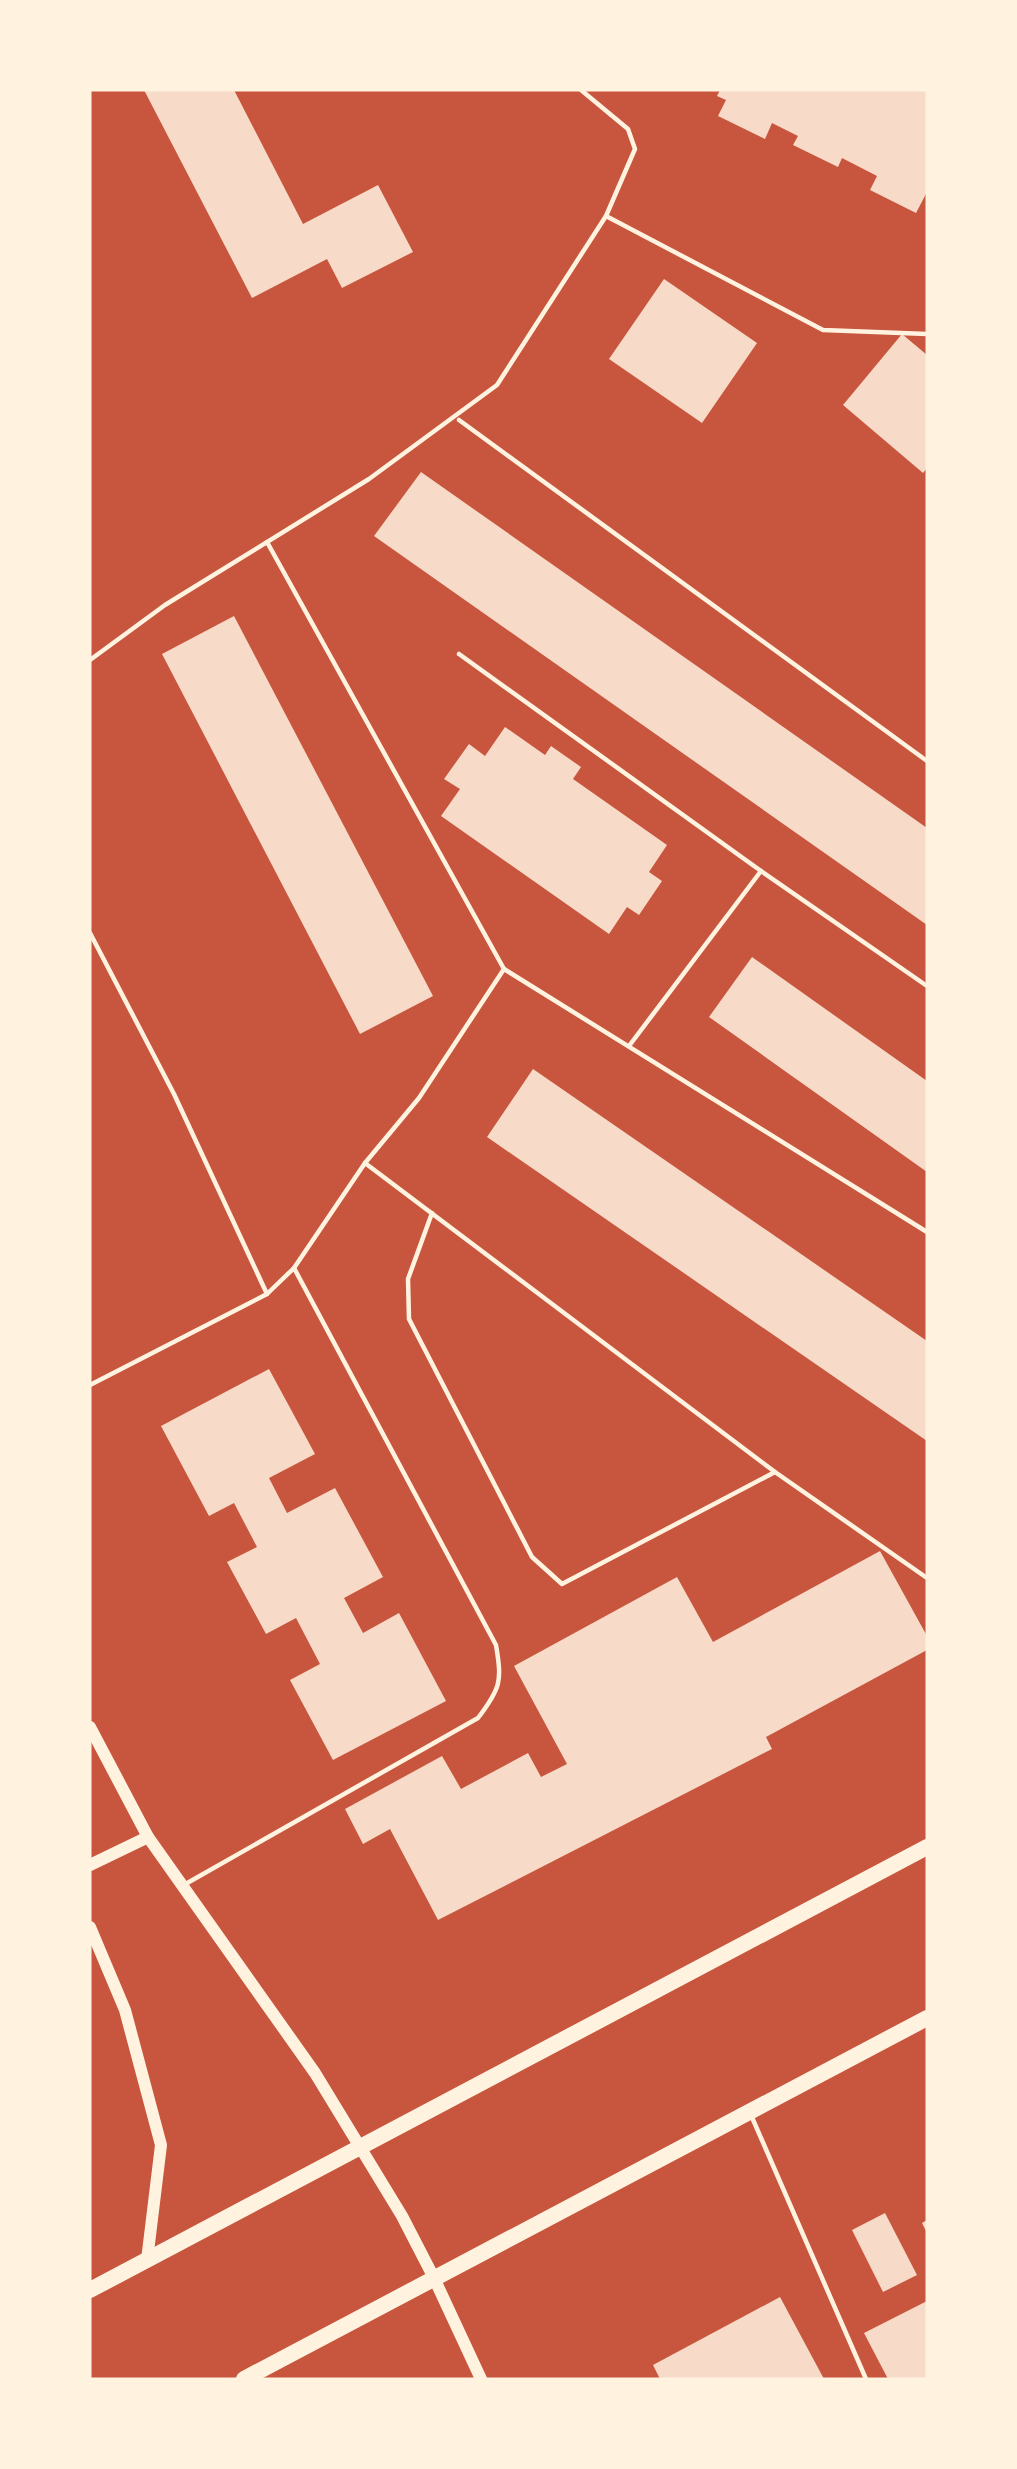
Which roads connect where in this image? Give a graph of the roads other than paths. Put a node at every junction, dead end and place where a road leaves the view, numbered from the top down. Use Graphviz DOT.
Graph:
graph roads {
  1 [pos="581,90"];
  2 [pos="606,216"];
  3 [pos="927,334"];
  4 [pos="459,420"];
  5 [pos="267,542"];
  6 [pos="459,654"];
  7 [pos="90,660"];
  8 [pos="927,761"];
  9 [pos="761,871"];
  10 [pos="90,933"];
  11 [pos="504,969"];
  12 [pos="927,986"];
  13 [pos="629,1046"];
  14 [pos="366,1162"];
  15 [pos="432,1213"];
  16 [pos="927,1232"];
  17 [pos="294,1268"];
  18 [pos="267,1294"];
  19 [pos="90,1385"];
  20 [pos="775,1472"];
  21 [pos="927,1578"];
  22 [pos="90,1727"];
  23 [pos="148,1837"];
  24 [pos="927,1847"];
  25 [pos="90,1865"];
  26 [pos="183,1886"];
  27 [pos="90,1927"];
  28 [pos="927,2018"];
  29 [pos="749,2112"];
  30 [pos="360,2147"];
  31 [pos="147,2260"];
  32 [pos="434,2278"];
  33 [pos="93,2284"];
  34 [pos="244,2379"];
  35 [pos="481,2379"];
  36 [pos="866,2379"];
  1 -- 2 [label="lane"];
  2 -- 3 [label="lane"];
  2 -- 5 [label="lane"];
  4 -- 8 [label="lane"];
  5 -- 7 [label="lane"];
  5 -- 11 [label="lane"];
  6 -- 9 [label="lane"];
  9 -- 12 [label="lane"];
  9 -- 13 [label="lane"];
  10 -- 18 [label="lane"];
  11 -- 13 [label="lane"];
  11 -- 14 [label="lane"];
  13 -- 16 [label="lane"];
  14 -- 15 [label="lane"];
  14 -- 17 [label="lane"];
  15 -- 20 [label="lane"];
  15 -- 20 [label="lane"];
  17 -- 18 [label="lane"];
  17 -- 26 [label="lane"];
  18 -- 19 [label="lane"];
  20 -- 21 [label="lane"];
  22 -- 23 [label="main road"];
  23 -- 25 [label="main road"];
  23 -- 26 [label="main road"];
  24 -- 30 [label="highway"];
  26 -- 30 [label="main road"];
  27 -- 31 [label="main road"];
  28 -- 29 [label="highway"];
  29 -- 32 [label="highway"];
  29 -- 36 [label="lane"];
  30 -- 31 [label="highway"];
  30 -- 32 [label="main road"];
  31 -- 33 [label="highway"];
  32 -- 34 [label="highway"];
  32 -- 35 [label="main road"];
}
